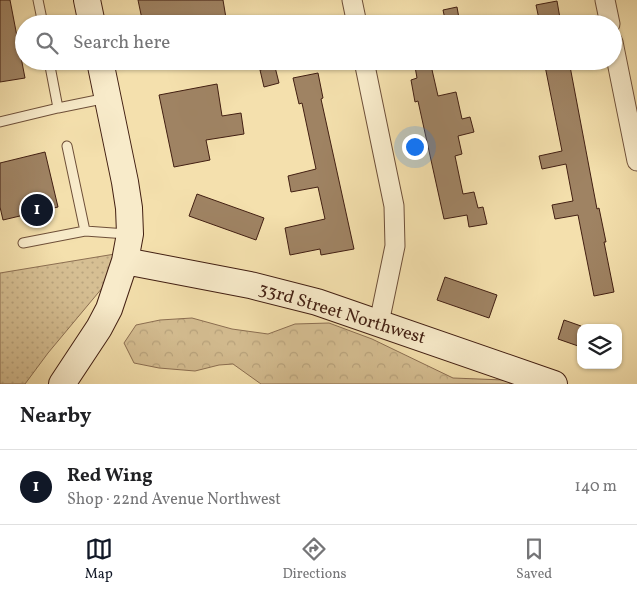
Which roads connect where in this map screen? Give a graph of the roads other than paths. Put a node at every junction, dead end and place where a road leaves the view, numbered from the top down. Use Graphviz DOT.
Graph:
graph roads {
  1 [pos="38,0"];
  2 [pos="88,0"];
  3 [pos="352,0"];
  4 [pos="605,0"];
  5 [pos="40,15"];
  6 [pos="90,15"];
  7 [pos="355,15"];
  8 [pos="608,15"];
  9 [pos="52,70"];
  10 [pos="102,70"];
  11 [pos="366,70"];
  12 [pos="619,70"];
  13 [pos="107,98"];
  14 [pos="58,108"];
  15 [pos="0,122"];
  16 [pos="67,146"];
  17 [pos="637,161"];
  18 [pos="85,230"];
  19 [pos="130,234"];
  20 [pos="23,243"];
  21 [pos="125,261"];
  22 [pos="379,323"];
  23 [pos="62,384"];
  24 [pos="554,384"];
  1 -- 5 [label="lane"];
  2 -- 6 [label="street"];
  3 -- 7 [label="street"];
  4 -- 8 [label="street"];
  9 -- 14 [label="lane"];
  10 -- 13 [label="street"];
  11 -- 22 [label="street"];
  12 -- 17 [label="street"];
  13 -- 14 [label="lane"];
  13 -- 19 [label="street"];
  14 -- 15 [label="lane"];
  16 -- 18 [label="lane"];
  18 -- 19 [label="lane"];
  18 -- 20 [label="lane"];
  19 -- 21 [label="street"];
  21 -- 22 [label="street, 33rd Street Northwest"];
  21 -- 23 [label="street"];
  22 -- 24 [label="street, 33rd Street Northwest"];
}
